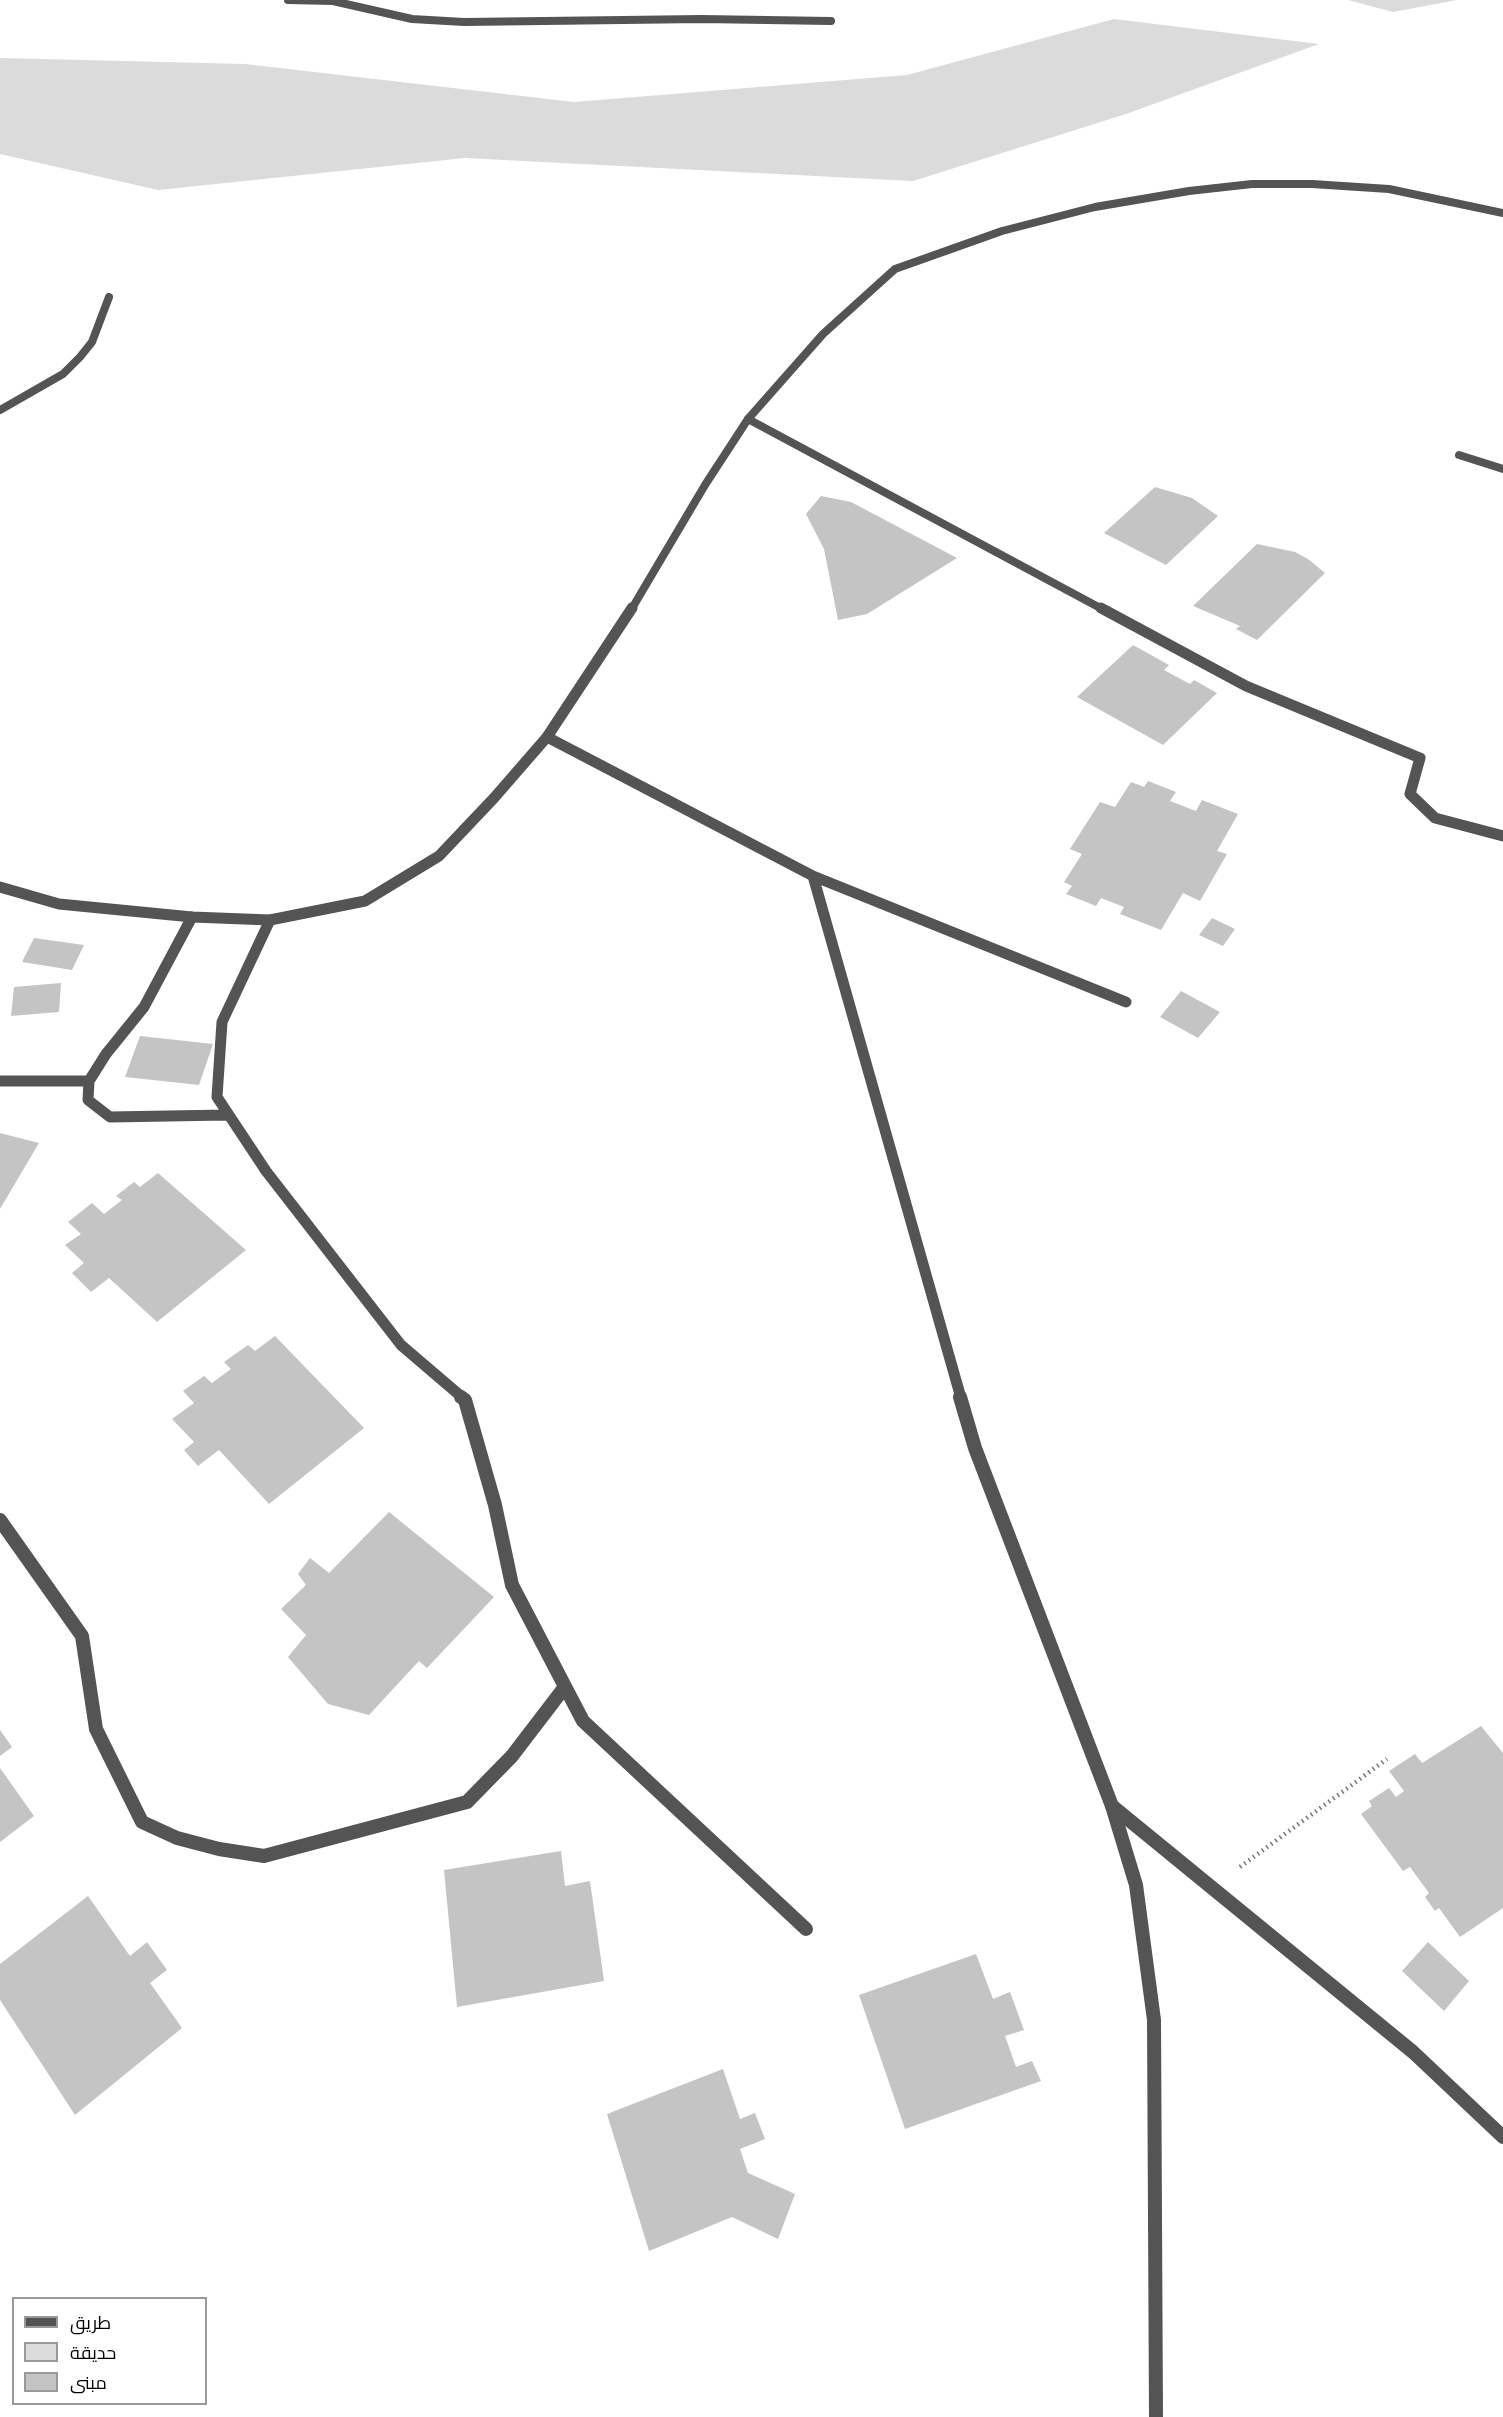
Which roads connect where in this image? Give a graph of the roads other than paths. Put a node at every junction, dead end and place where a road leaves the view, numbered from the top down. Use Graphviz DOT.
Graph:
graph roads {
  1 [pos="288,0"];
  2 [pos="831,21"];
  3 [pos="1503,213"];
  4 [pos="109,297"];
  5 [pos="0,410"];
  6 [pos="748,419"];
  7 [pos="1459,455"];
  8 [pos="1503,469"];
  9 [pos="547,738"];
  10 [pos="1503,836"];
  11 [pos="813,876"];
  12 [pos="0,887"];
  13 [pos="192,917"];
  14 [pos="270,920"];
  15 [pos="1126,1002"];
  16 [pos="0,1081"];
  17 [pos="88,1081"];
  18 [pos="227,1115"];
  19 [pos="0,1520"];
  20 [pos="564,1688"];
  21 [pos="1112,1806"];
  22 [pos="806,1929"];
  23 [pos="1503,2137"];
  24 [pos="1156,2417"];
  1 -- 2 [label="street"];
  3 -- 6 [label="street"];
  4 -- 5 [label="street"];
  6 -- 9 [label="street"];
  6 -- 10 [label="street"];
  7 -- 8 [label="street"];
  9 -- 11 [label="street"];
  9 -- 14 [label="street"];
  11 -- 15 [label="street"];
  11 -- 21 [label="street"];
  12 -- 13 [label="street"];
  13 -- 14 [label="street"];
  13 -- 17 [label="street"];
  14 -- 18 [label="street"];
  16 -- 17 [label="street"];
  17 -- 18 [label="street"];
  18 -- 20 [label="street"];
  19 -- 20 [label="street"];
  20 -- 22 [label="street"];
  21 -- 23 [label="street"];
  21 -- 24 [label="street"];
}
